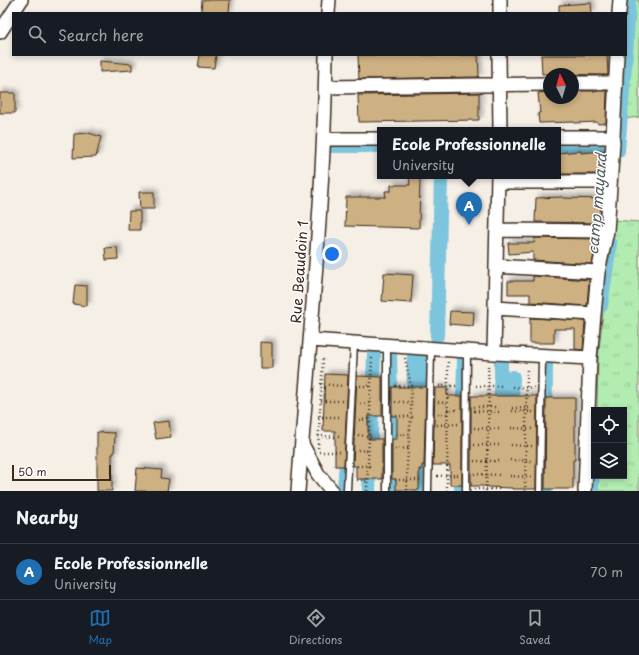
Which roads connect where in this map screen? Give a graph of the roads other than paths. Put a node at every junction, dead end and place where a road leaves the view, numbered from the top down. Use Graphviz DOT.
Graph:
graph roads {
  1 [pos="21,0"];
  2 [pos="329,0"];
  3 [pos="500,0"];
  4 [pos="620,0"];
  5 [pos="13,12"];
  6 [pos="328,12"];
  7 [pos="500,12"];
  8 [pos="619,12"];
  9 [pos="12,14"];
  10 [pos="0,32"];
  11 [pos="326,56"];
  12 [pos="500,56"];
  13 [pos="617,56"];
  14 [pos="579,83"];
  15 [pos="616,83"];
  16 [pos="500,84"];
  17 [pos="543,84"];
  18 [pos="326,86"];
  19 [pos="500,127"];
  20 [pos="561,137"];
  21 [pos="324,139"];
  22 [pos="377,139"];
  23 [pos="613,143"];
  24 [pos="498,179"];
  25 [pos="610,182"];
  26 [pos="497,230"];
  27 [pos="606,231"];
  28 [pos="496,266"];
  29 [pos="598,272"];
  30 [pos="495,308"];
  31 [pos="594,314"];
  32 [pos="311,340"];
  33 [pos="354,343"];
  34 [pos="388,346"];
  35 [pos="431,349"];
  36 [pos="467,351"];
  37 [pos="542,356"];
  38 [pos="491,357"];
  39 [pos="590,358"];
  40 [pos="302,443"];
  41 [pos="347,490"];
  42 [pos="467,490"];
  43 [pos="298,491"];
  44 [pos="332,491"];
  45 [pos="387,491"];
  46 [pos="428,491"];
  47 [pos="540,491"];
  48 [pos="584,491"];
  1 -- 5 [label="street"];
  2 -- 6 [label="street"];
  3 -- 7 [label="street"];
  4 -- 8 [label="street"];
  9 -- 10 [label="street"];
  11 -- 18 [label="street, Rue Beaudoin 1"];
  12 -- 16 [label="street"];
  13 -- 15 [label="street"];
  14 -- 15 [label="street"];
  15 -- 23 [label="street"];
  16 -- 17 [label="street"];
  16 -- 18 [label="street"];
  16 -- 19 [label="street"];
  18 -- 21 [label="street, Rue Beaudoin 1"];
  20 -- 23 [label="street"];
  21 -- 22 [label="street"];
  21 -- 32 [label="street, Rue Beaudoin 1"];
  23 -- 25 [label="street"];
  24 -- 25 [label="street"];
  24 -- 26 [label="street"];
  25 -- 27 [label="street"];
  26 -- 27 [label="street"];
  26 -- 28 [label="street"];
  27 -- 29 [label="street"];
  28 -- 29 [label="street"];
  28 -- 30 [label="street"];
  29 -- 31 [label="street"];
  30 -- 31 [label="street"];
  30 -- 38 [label="street"];
  31 -- 39 [label="street"];
  32 -- 33 [label="street"];
  32 -- 40 [label="street, Rue Beaudoin 1"];
  33 -- 34 [label="street"];
  33 -- 41 [label="lane"];
  34 -- 35 [label="street"];
  34 -- 45 [label="lane"];
  35 -- 36 [label="street"];
  35 -- 46 [label="lane"];
  36 -- 38 [label="street"];
  36 -- 42 [label="lane"];
  37 -- 38 [label="street"];
  37 -- 39 [label="street"];
  37 -- 47 [label="lane"];
  39 -- 48 [label="street"];
  40 -- 43 [label="street, Rue Beaudoin 1"];
  40 -- 44 [label="street"];
}
